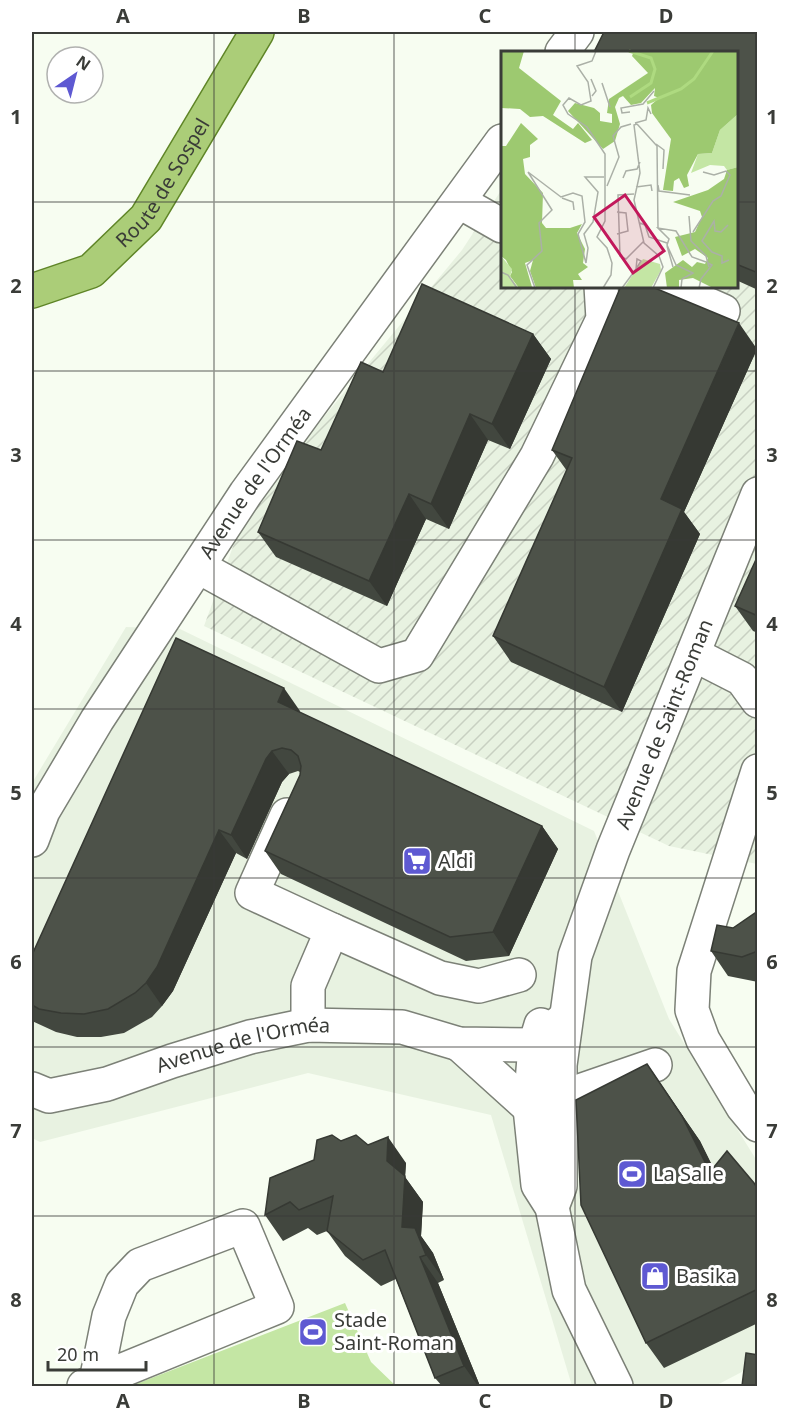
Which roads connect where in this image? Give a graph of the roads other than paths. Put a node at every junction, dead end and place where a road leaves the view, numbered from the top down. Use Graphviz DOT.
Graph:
graph roads {
  1 [pos="257,32"];
  2 [pos="577,32"];
  3 [pos="563,51"];
  4 [pos="501,142"];
  5 [pos="460,202"];
  6 [pos="501,225"];
  7 [pos="601,288"];
  8 [pos="671,288"];
  9 [pos="32,291"];
  10 [pos="723,311"];
  11 [pos="758,494"];
  12 [pos="199,567"];
  13 [pos="693,654"];
  14 [pos="758,701"];
  15 [pos="758,771"];
  16 [pos="298,790"];
  17 [pos="32,840"];
  18 [pos="332,930"];
  19 [pos="575,956"];
  20 [pos="519,975"];
  21 [pos="566,1017"];
  22 [pos="308,1025"];
  23 [pos="459,1044"];
  24 [pos="535,1045"];
  25 [pos="655,1065"];
  26 [pos="32,1089"];
  27 [pos="544,1104"];
  28 [pos="758,1125"];
  29 [pos="90,1384"];
  30 [pos="616,1386"];
  1 -- 9 [label="main road, Route de Sospel"];
  2 -- 3 [label="street"];
  4 -- 5 [label="street, Avenue de l'Orméa"];
  5 -- 6 [label="street"];
  5 -- 12 [label="street, Avenue de l'Orméa"];
  7 -- 12 [label="street"];
  8 -- 10 [label="street"];
  11 -- 13 [label="street, Avenue de Saint-Roman"];
  12 -- 17 [label="street, Avenue de l'Orméa"];
  13 -- 14 [label="street"];
  13 -- 19 [label="street, Avenue de Saint-Roman"];
  15 -- 28 [label="street"];
  16 -- 18 [label="street"];
  18 -- 20 [label="street"];
  18 -- 22 [label="street"];
  19 -- 21 [label="street, Avenue de Saint-Roman"];
  19 -- 24 [label="street, Avenue de Saint-Roman"];
  21 -- 24 [label="street"];
  21 -- 27 [label="street, Avenue de Saint-Roman"];
  22 -- 23 [label="street, Avenue de l'Orméa"];
  22 -- 26 [label="street, Avenue de l'Orméa"];
  23 -- 24 [label="street, Avenue de l'Orméa"];
  23 -- 27 [label="street, Avenue de l'Orméa"];
  24 -- 27 [label="street, Avenue de Saint-Roman"];
  25 -- 27 [label="street"];
  27 -- 30 [label="street, Avenue de Saint-Roman"];
  29 -- 29 [label="street"];
}
